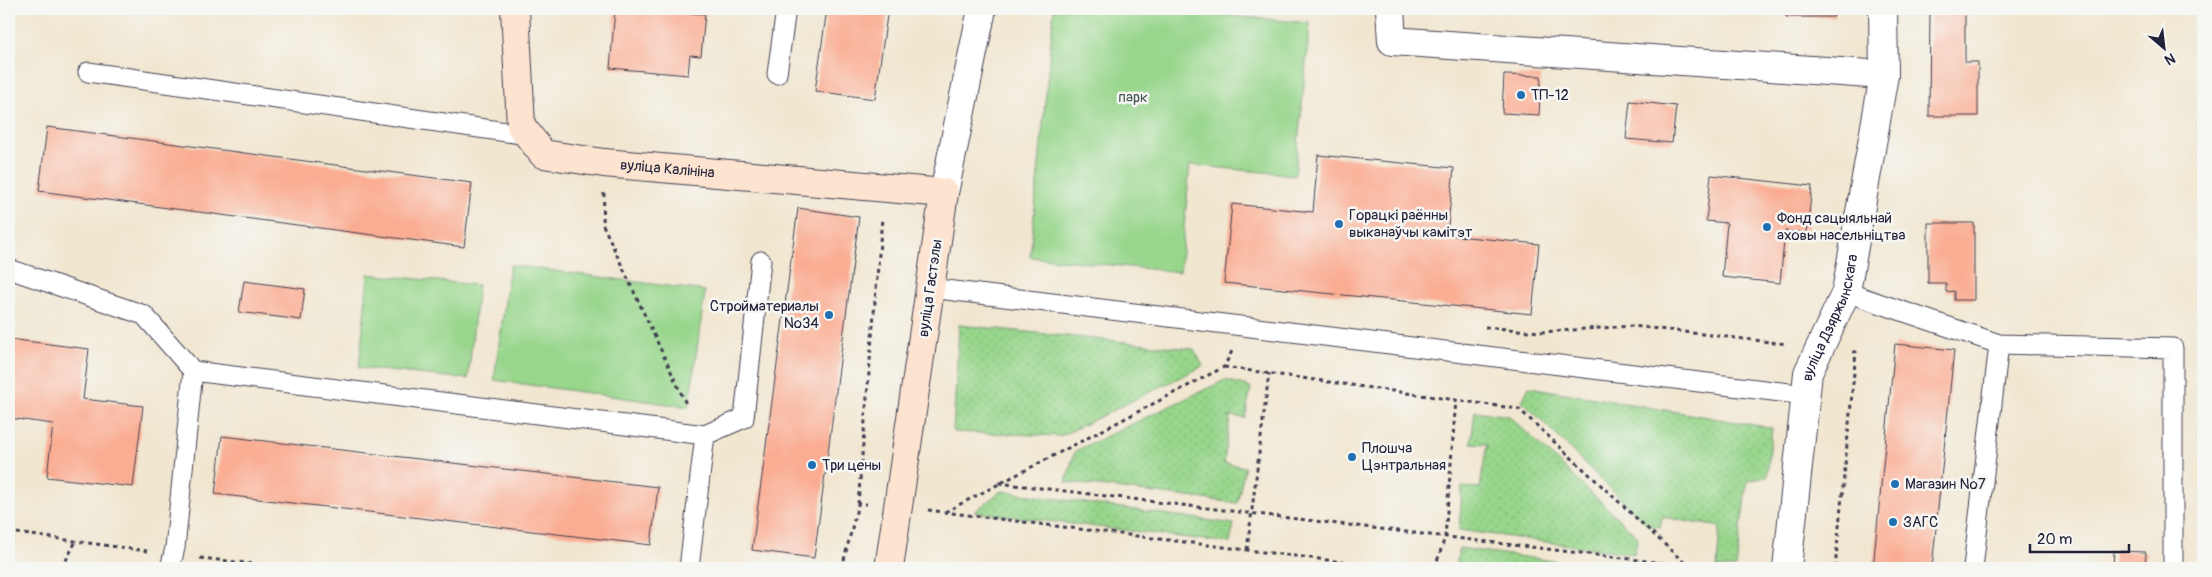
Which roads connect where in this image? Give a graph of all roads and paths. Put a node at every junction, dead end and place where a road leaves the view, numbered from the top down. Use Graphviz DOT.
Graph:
graph roads {
  1 [pos="515,9"];
  2 [pos="786,9"];
  3 [pos="982,9"];
  4 [pos="1390,9"];
  5 [pos="1883,9"];
  6 [pos="88,72"];
  7 [pos="776,74"];
  8 [pos="1884,75"];
  9 [pos="528,135"];
  10 [pos="604,163"];
  11 [pos="885,188"];
  12 [pos="944,193"];
  13 [pos="762,261"];
  14 [pos="9,269"];
  15 [pos="930,288"];
  16 [pos="1846,292"];
  17 [pos="1244,326"];
  18 [pos="1481,326"];
  19 [pos="1999,344"];
  20 [pos="1820,348"];
  21 [pos="1224,367"];
  22 [pos="193,371"];
  23 [pos="1269,373"];
  24 [pos="1806,395"];
  25 [pos="1456,400"];
  26 [pos="688,407"];
  27 [pos="705,435"];
  28 [pos="999,484"];
  29 [pos="858,504"];
  30 [pos="898,506"];
  31 [pos="945,512"];
  32 [pos="1250,514"];
  33 [pos="1445,537"];
  34 [pos="76,541"];
  35 [pos="1247,550"];
  36 [pos="1689,567"];
  37 [pos="62,568"];
  38 [pos="170,568"];
  39 [pos="689,568"];
  40 [pos="842,568"];
  41 [pos="889,568"];
  42 [pos="1391,568"];
  43 [pos="1435,568"];
  44 [pos="1787,568"];
  45 [pos="1835,568"];
  46 [pos="1973,568"];
  47 [pos="2173,568"];
  1 -- 9 [label="main road, вуліца Калініна"];
  2 -- 7 [label="lane"];
  3 -- 12 [label="street, вуліца Гастэлы"];
  4 -- 8 [label="street"];
  5 -- 8 [label="street, вуліца Дзяржынскага"];
  6 -- 9 [label="lane"];
  8 -- 16 [label="street, вуліца Дзяржынскага"];
  9 -- 10 [label="main road, вуліца Калініна"];
  10 -- 11 [label="main road, вуліца Калініна"];
  10 -- 26 [label="path"];
  11 -- 12 [label="main road, вуліца Калініна"];
  11 -- 29 [label="path"];
  12 -- 15 [label="main road, вуліца Гастэлы"];
  13 -- 27 [label="lane"];
  14 -- 22 [label="lane"];
  15 -- 17 [label="lane"];
  15 -- 30 [label="main road, вуліца Гастэлы"];
  16 -- 19 [label="lane"];
  16 -- 20 [label="street, вуліца Дзяржынскага"];
  17 -- 21 [label="path"];
  17 -- 24 [label="lane"];
  18 -- 20 [label="path"];
  19 -- 46 [label="lane"];
  19 -- 47 [label="lane"];
  20 -- 24 [label="street, вуліца Дзяржынскага"];
  20 -- 45 [label="path"];
  21 -- 23 [label="path"];
  21 -- 28 [label="path"];
  22 -- 27 [label="lane"];
  22 -- 38 [label="lane"];
  23 -- 25 [label="path"];
  23 -- 32 [label="path"];
  24 -- 44 [label="street, вуліца Дзяржынскага"];
  25 -- 33 [label="path"];
  25 -- 36 [label="path"];
  27 -- 39 [label="lane"];
  28 -- 31 [label="path"];
  28 -- 32 [label="path"];
  29 -- 30 [label="path"];
  29 -- 40 [label="path"];
  30 -- 31 [label="path"];
  30 -- 41 [label="main road, вуліца Гастэлы"];
  31 -- 35 [label="path"];
  32 -- 33 [label="path"];
  32 -- 35 [label="path"];
  33 -- 36 [label="path"];
  33 -- 43 [label="path"];
  34 -- 37 [label="path"];
  35 -- 42 [label="path"];
}
